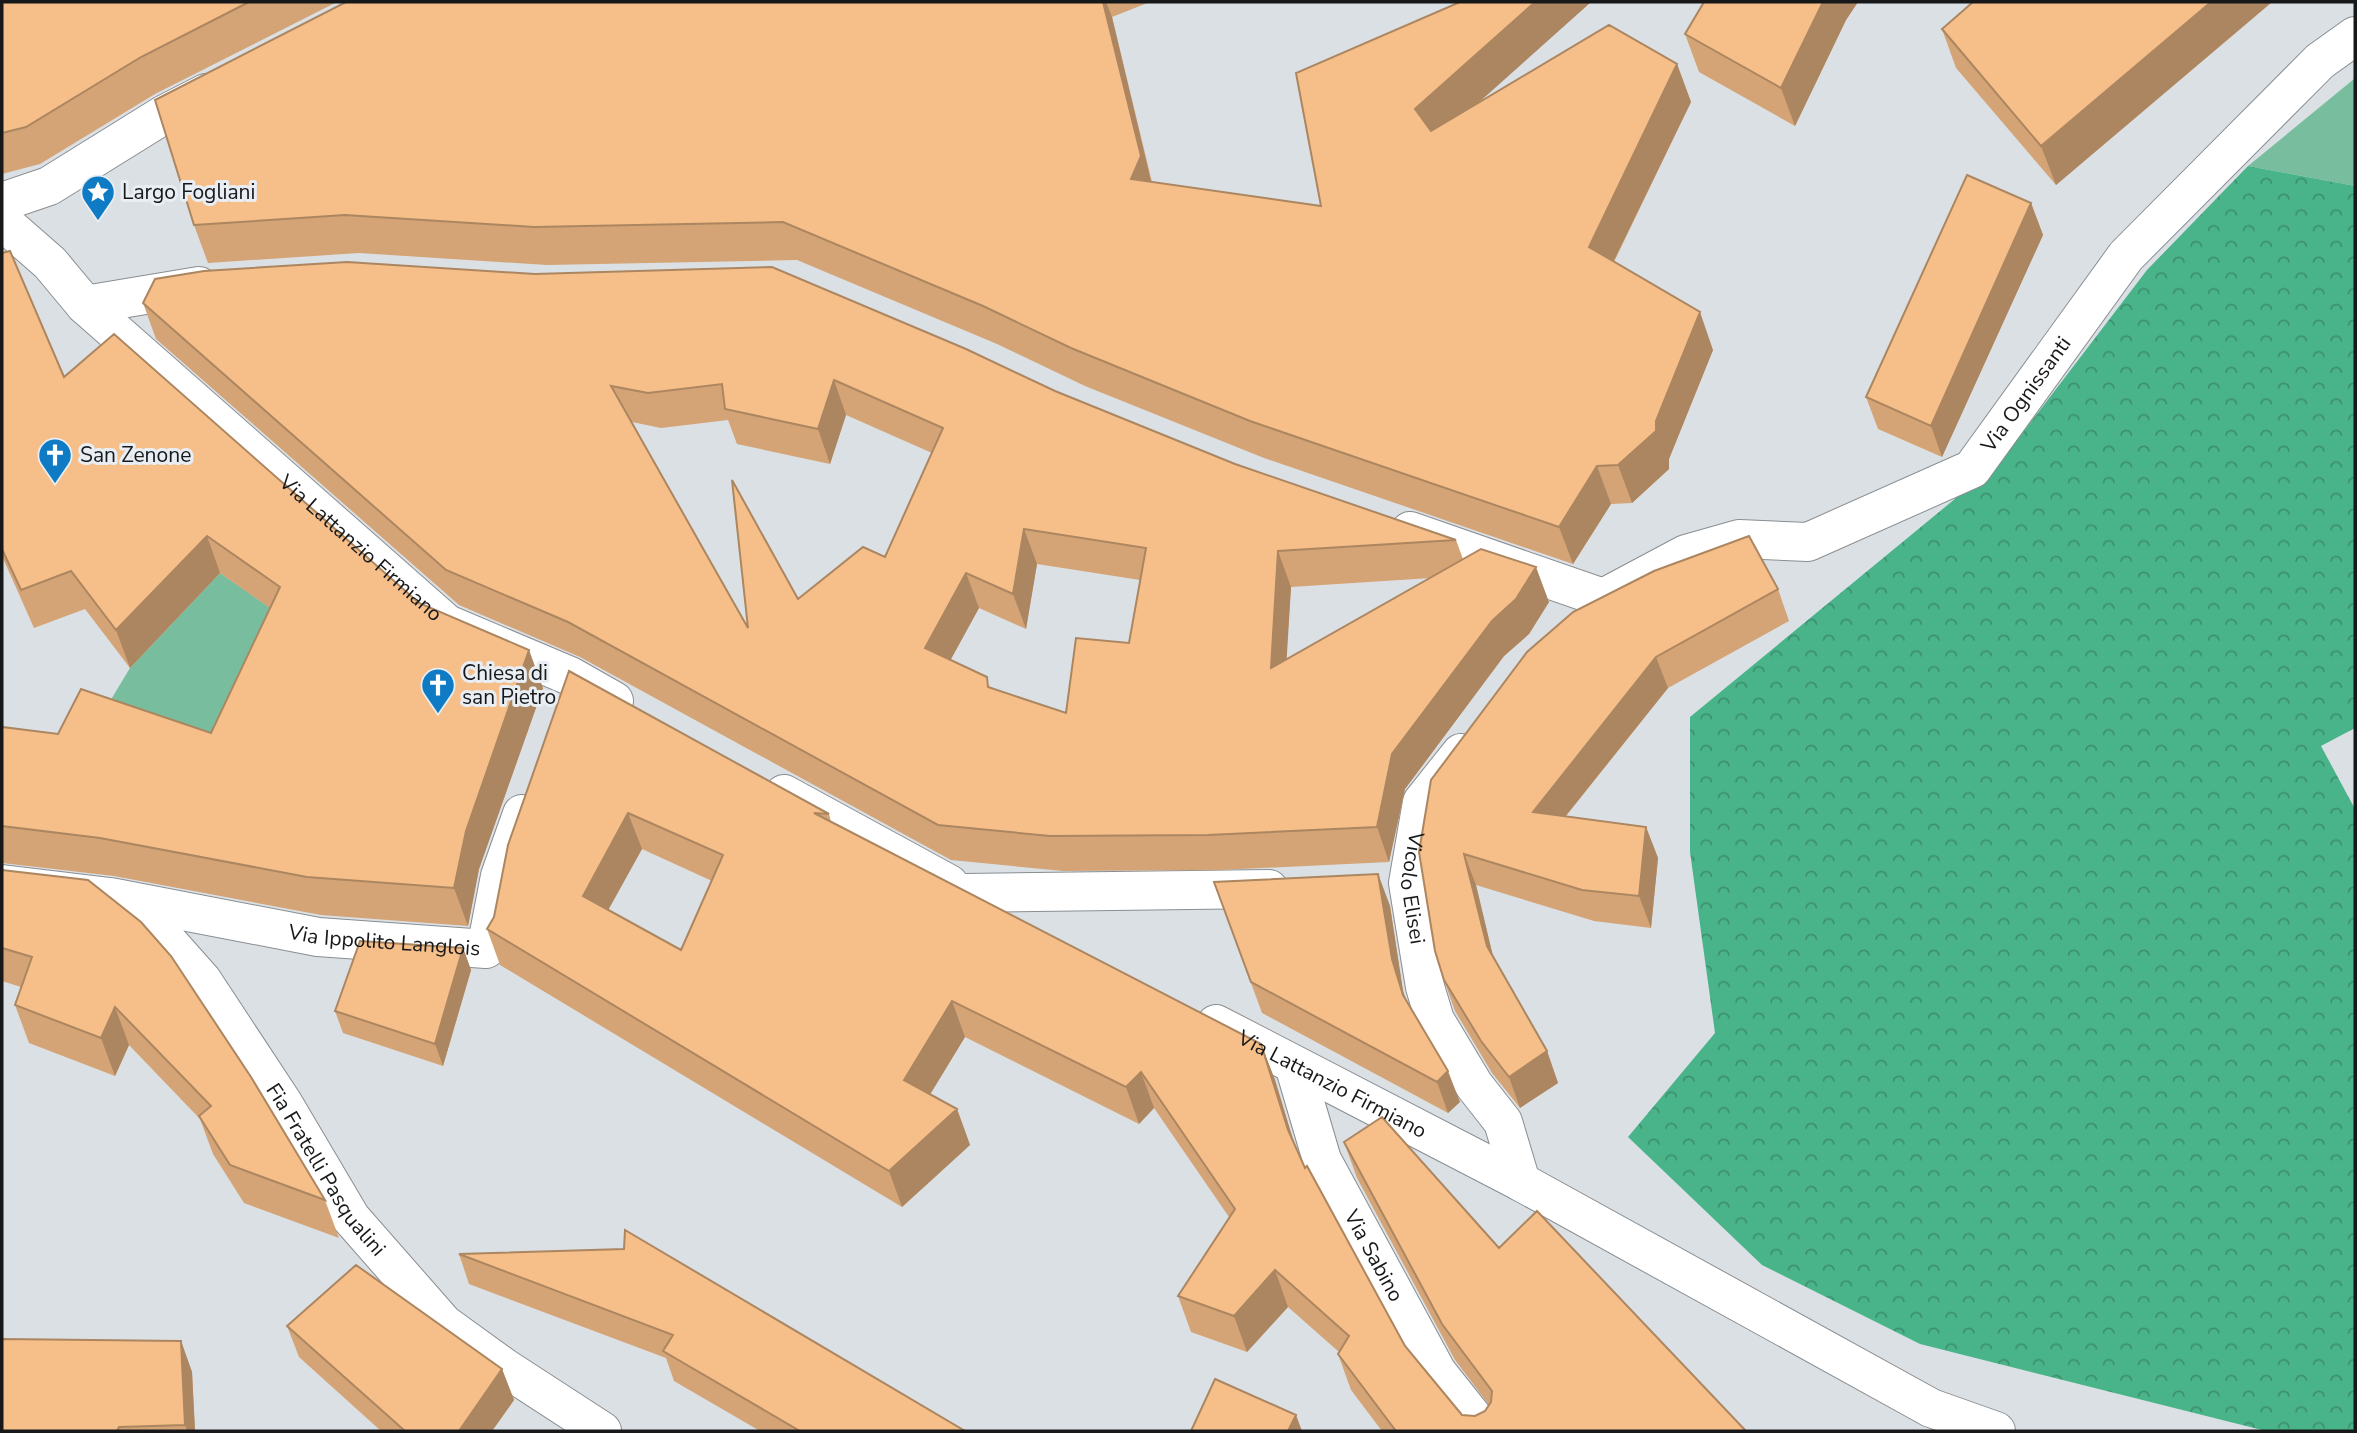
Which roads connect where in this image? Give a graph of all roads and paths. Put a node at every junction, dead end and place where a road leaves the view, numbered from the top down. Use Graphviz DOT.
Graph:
graph roads {
  1 [pos="2355,36"];
  2 [pos="238,77"];
  3 [pos="2,202"];
  4 [pos="2,221"];
  5 [pos="240,282"];
  6 [pos="85,305"];
  7 [pos="1375,519"];
  8 [pos="1603,598"];
  9 [pos="1572,625"];
  10 [pos="570,676"];
  11 [pos="556,714"];
  12 [pos="641,716"];
  13 [pos="1482,725"];
  14 [pos="749,775"];
  15 [pos="535,776"];
  16 [pos="1408,883"];
  17 [pos="2,884"];
  18 [pos="1368,885"];
  19 [pos="1301,888"];
  20 [pos="965,892"];
  21 [pos="110,897"];
  22 [pos="1026,925"];
  23 [pos="1184,1007"];
  24 [pos="1294,1065"];
  25 [pos="1521,1182"];
  26 [pos="588,1423"];
  27 [pos="1484,1431"];
  28 [pos="1996,1431"];
  1 -- 8 [label="street, Via Ognissanti"];
  2 -- 3 [label="street"];
  4 -- 6 [label="street, Via Lattanzio Firmiano"];
  5 -- 6 [label="street"];
  6 -- 10 [label="street, Via Lattanzio Firmiano"];
  7 -- 8 [label="street"];
  8 -- 9 [label="street"];
  10 -- 11 [label="street"];
  10 -- 12 [label="street, Via Lattanzio Firmiano"];
  13 -- 16 [label="street, Vicolo Elisei"];
  14 -- 20 [label="street"];
  15 -- 21 [label="street, Via Ippolito Langlois"];
  16 -- 18 [label="street"];
  16 -- 25 [label="street, Vicolo Elisei"];
  17 -- 21 [label="street, Via Ippolito Langlois"];
  19 -- 20 [label="street"];
  20 -- 22 [label="street"];
  21 -- 26 [label="street, Fia Fratelli Pasqualini"];
  23 -- 24 [label="street, Via Lattanzio Firmiano"];
  24 -- 25 [label="street, Via Lattanzio Firmiano"];
  24 -- 27 [label="street, Via Sabino"];
  25 -- 28 [label="street, Via Lattanzio Firmiano"];
}
